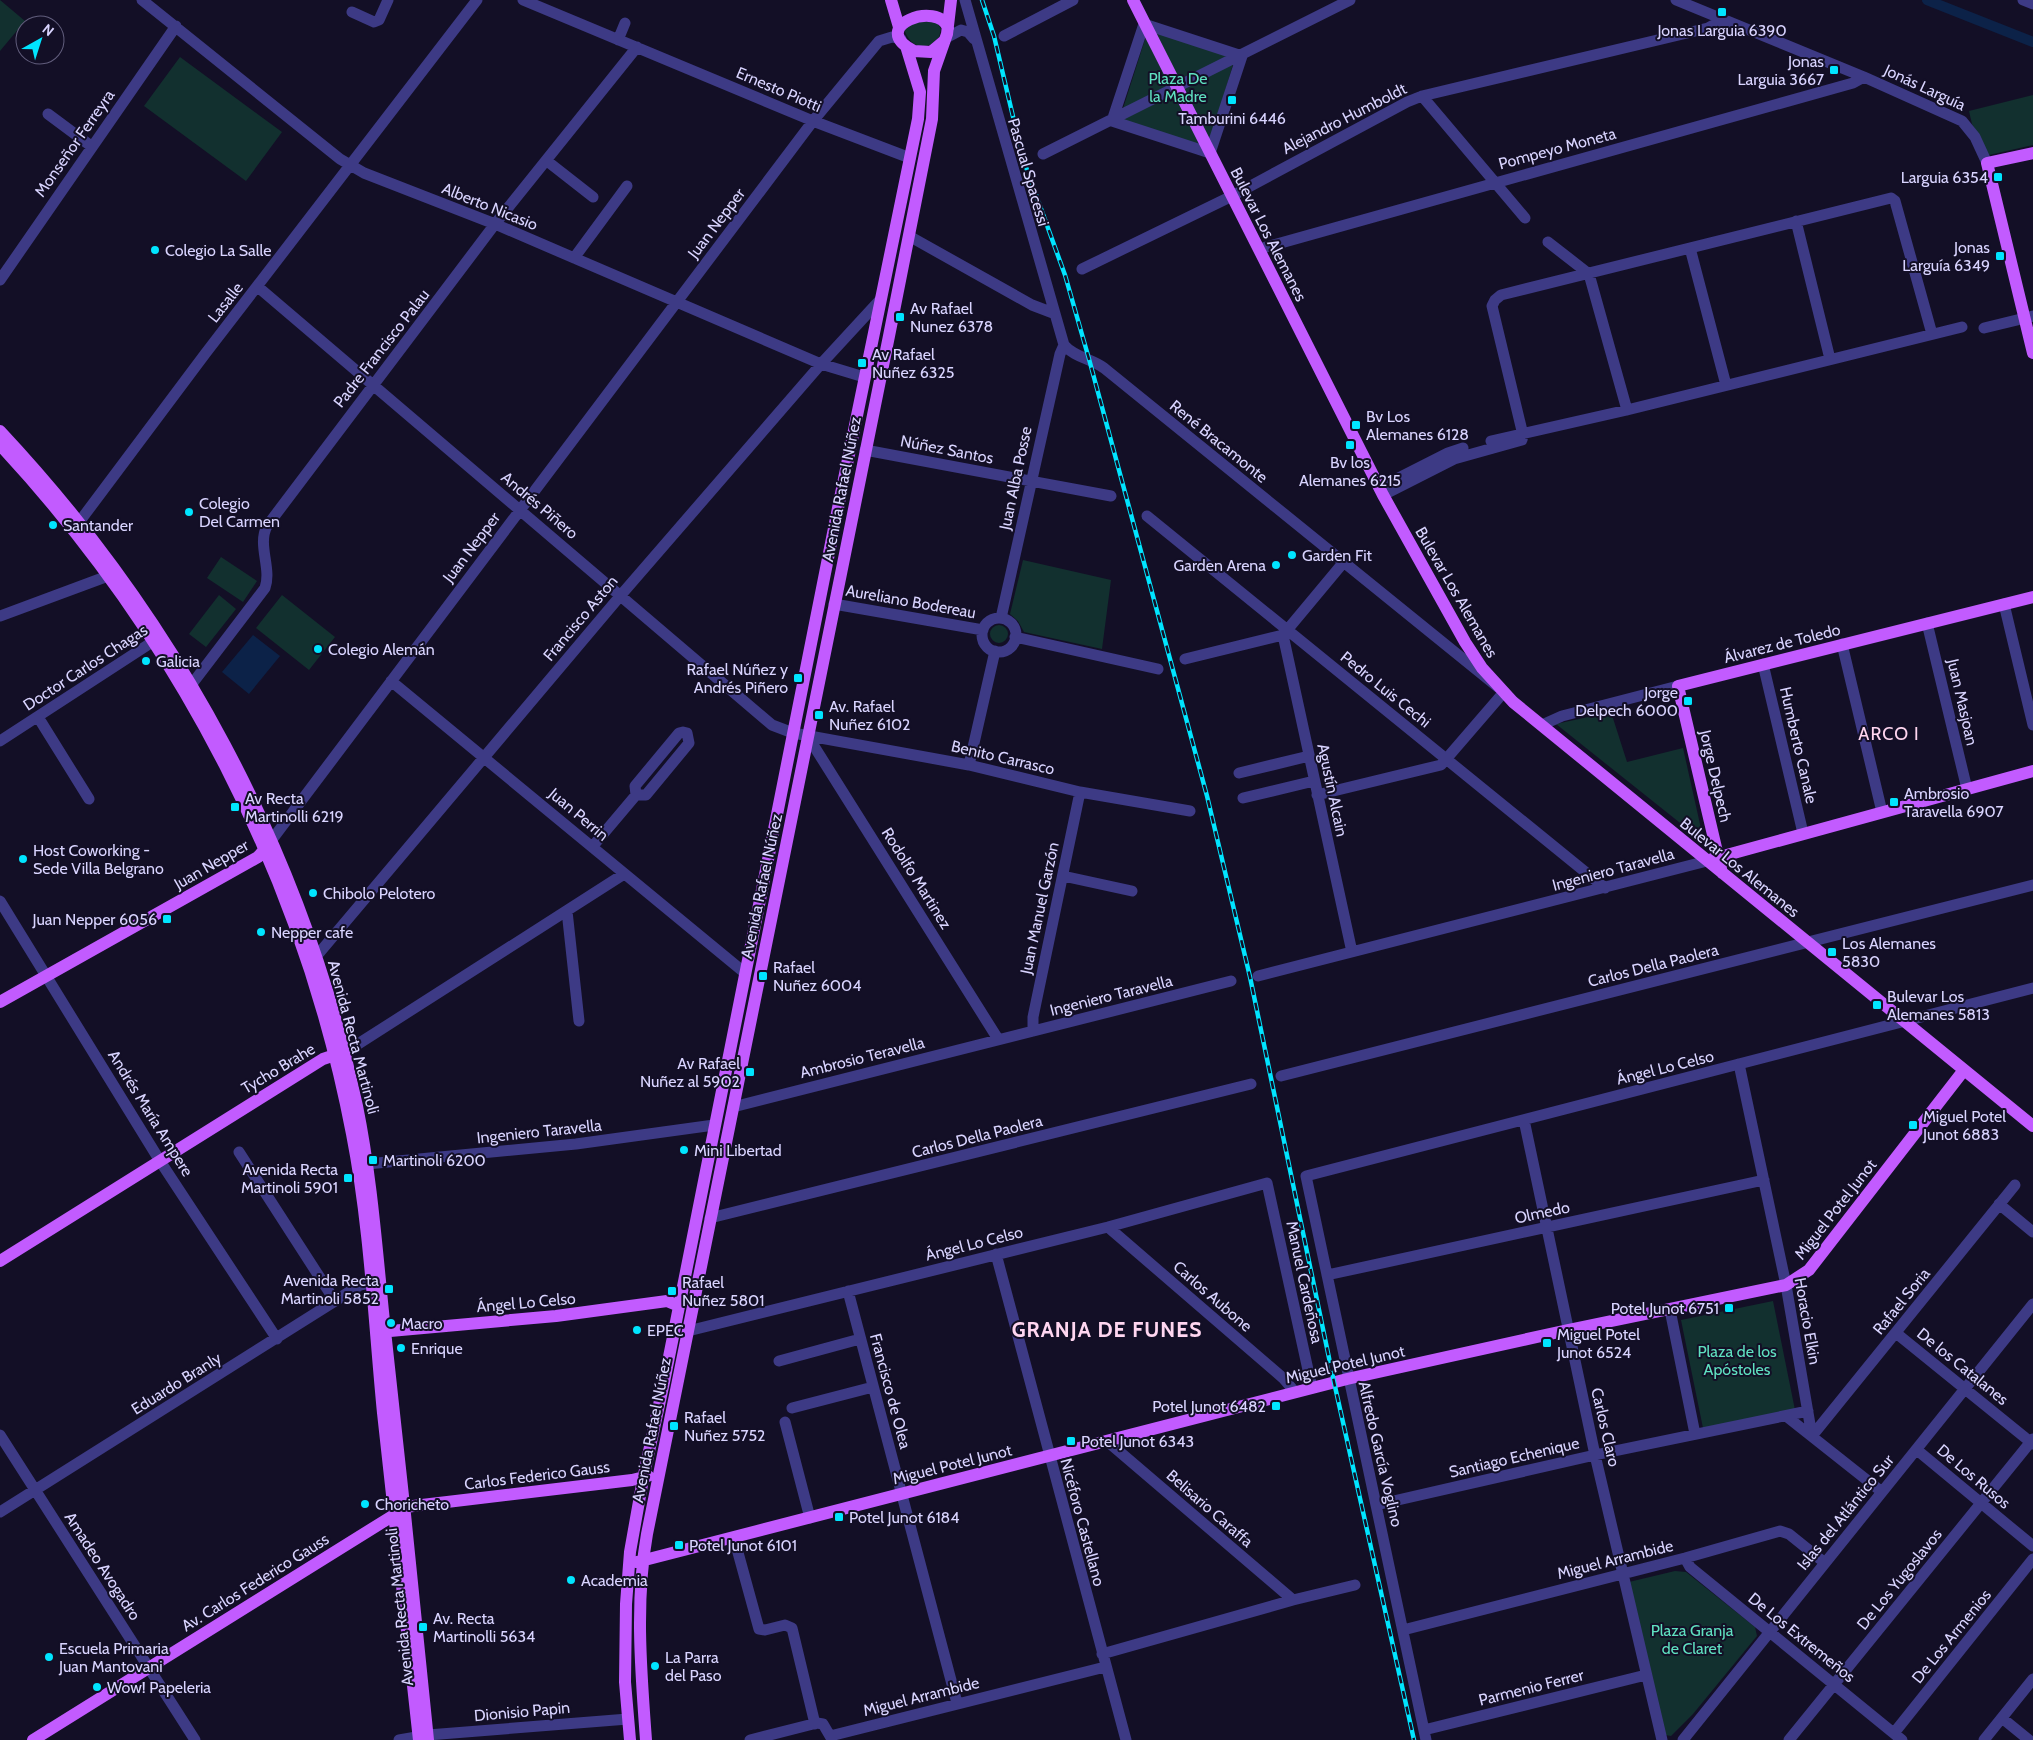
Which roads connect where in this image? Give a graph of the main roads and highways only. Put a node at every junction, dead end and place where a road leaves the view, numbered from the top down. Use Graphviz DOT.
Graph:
graph roads {
  1 [pos="891,0"];
  2 [pos="952,0"];
  3 [pos="1133,0"];
  4 [pos="946,36"];
  5 [pos="902,37"];
  6 [pos="2033,152"];
  7 [pos="2029,317"];
  8 [pos="2033,352"];
  9 [pos="868,358"];
  10 [pos="0,432"];
  11 [pos="0,445"];
  12 [pos="866,450"];
  13 [pos="77,526"];
  14 [pos="2033,597"];
  15 [pos="158,638"];
  16 [pos="1678,686"];
  17 [pos="800,699"];
  18 [pos="793,733"];
  19 [pos="807,735"];
  20 [pos="801,771"];
  21 [pos="2033,771"];
  22 [pos="268,845"];
  23 [pos="1713,859"];
  24 [pos="1722,873"];
  25 [pos="0,1002"];
  26 [pos="339,1054"];
  27 [pos="1964,1070"];
  28 [pos="2033,1126"];
  29 [pos="0,1260"];
  30 [pos="679,1306"];
  31 [pos="688,1330"];
  32 [pos="380,1332"];
  33 [pos="383,1414"];
  34 [pos="660,1466"];
  35 [pos="643,1478"];
  36 [pos="405,1507"];
  37 [pos="394,1514"];
  38 [pos="643,1559"];
  39 [pos="628,1571"];
  40 [pos="416,1618"];
  41 [pos="423,1738"];
  42 [pos="33,1740"];
  43 [pos="630,1740"];
  44 [pos="646,1740"];
  1 -- 5 [label="main road, Avenida Rafael Núñez"];
  2 -- 4 [label="main road, Avenida Rafael Núñez"];
  3 -- 23 [label="main road, Bulevar Los Alemanes"];
  4 -- 5 [label="main road"];
  4 -- 5 [label="main road"];
  4 -- 12 [label="main road, Avenida Rafael Núñez"];
  5 -- 9 [label="main road, Avenida Rafael Núñez"];
  6 -- 7 [label="main road, Jonás Larguía"];
  7 -- 8 [label="main road, Jonás Larguía"];
  9 -- 12 [label="main road"];
  9 -- 17 [label="main road, Avenida Rafael Núñez"];
  10 -- 13 [label="main road, Avenida Recta Martinoli"];
  11 -- 13 [label="main road, Avenida Recta Martinoli"];
  12 -- 19 [label="main road, Avenida Rafael Núñez"];
  13 -- 15 [label="main road, Avenida Recta Martinoli"];
  13 -- 15 [label="main road, Avenida Recta Martinoli"];
  14 -- 16 [label="main road, Álvarez de Toledo"];
  15 -- 22 [label="main road, Avenida Recta Martinoli"];
  15 -- 22 [label="main road, Avenida Recta Martinoli"];
  16 -- 23 [label="main road, Jorge Delpech"];
  17 -- 18 [label="main road, Avenida Rafael Núñez"];
  17 -- 19 [label="main road"];
  18 -- 20 [label="main road"];
  18 -- 30 [label="main road, Avenida Rafael Núñez"];
  19 -- 20 [label="main road, Avenida Rafael Núñez"];
  20 -- 31 [label="main road, Avenida Rafael Núñez"];
  21 -- 23 [label="main road, Ingeniero Taravella"];
  22 -- 25 [label="main road, Juan Nepper"];
  22 -- 26 [label="main road, Avenida Recta Martinoli"];
  23 -- 24 [label="main road, Jorge Delpech"];
  24 -- 27 [label="main road, Bulevar Los Alemanes"];
  26 -- 29 [label="main road, Tycho Brahe"];
  26 -- 32 [label="main road, Avenida Recta Martinoli"];
  26 -- 32 [label="main road, Avenida Recta Martinoli"];
  27 -- 28 [label="main road, Bulevar Los Alemanes"];
  27 -- 38 [label="main road, Miguel Potel Junot"];
  30 -- 31 [label="main road"];
  30 -- 32 [label="main road, Ángel Lo Celso"];
  30 -- 35 [label="main road, Avenida Rafael Núñez"];
  31 -- 34 [label="main road, Avenida Rafael Núñez"];
  32 -- 33 [label="main road, Avenida Recta Martinoli"];
  32 -- 36 [label="main road, Avenida Recta Martinoli"];
  33 -- 36 [label="main road"];
  33 -- 37 [label="main road, Avenida Recta Martinoli"];
  34 -- 35 [label="main road"];
  34 -- 38 [label="main road, Avenida Rafael Núñez"];
  35 -- 36 [label="main road, Carlos Federico Gauss"];
  35 -- 39 [label="main road, Avenida Rafael Núñez"];
  36 -- 40 [label="main road, Avenida Recta Martinoli"];
  37 -- 40 [label="main road"];
  37 -- 41 [label="main road, Avenida Recta Martinoli"];
  37 -- 42 [label="main road, Av. Carlos Federico Gauss"];
  38 -- 39 [label="main road"];
  38 -- 44 [label="main road, Avenida Rafael Núñez"];
  39 -- 43 [label="main road, Avenida Rafael Núñez"];
  40 -- 41 [label="main road, Avenida Recta Martinoli"];
}
